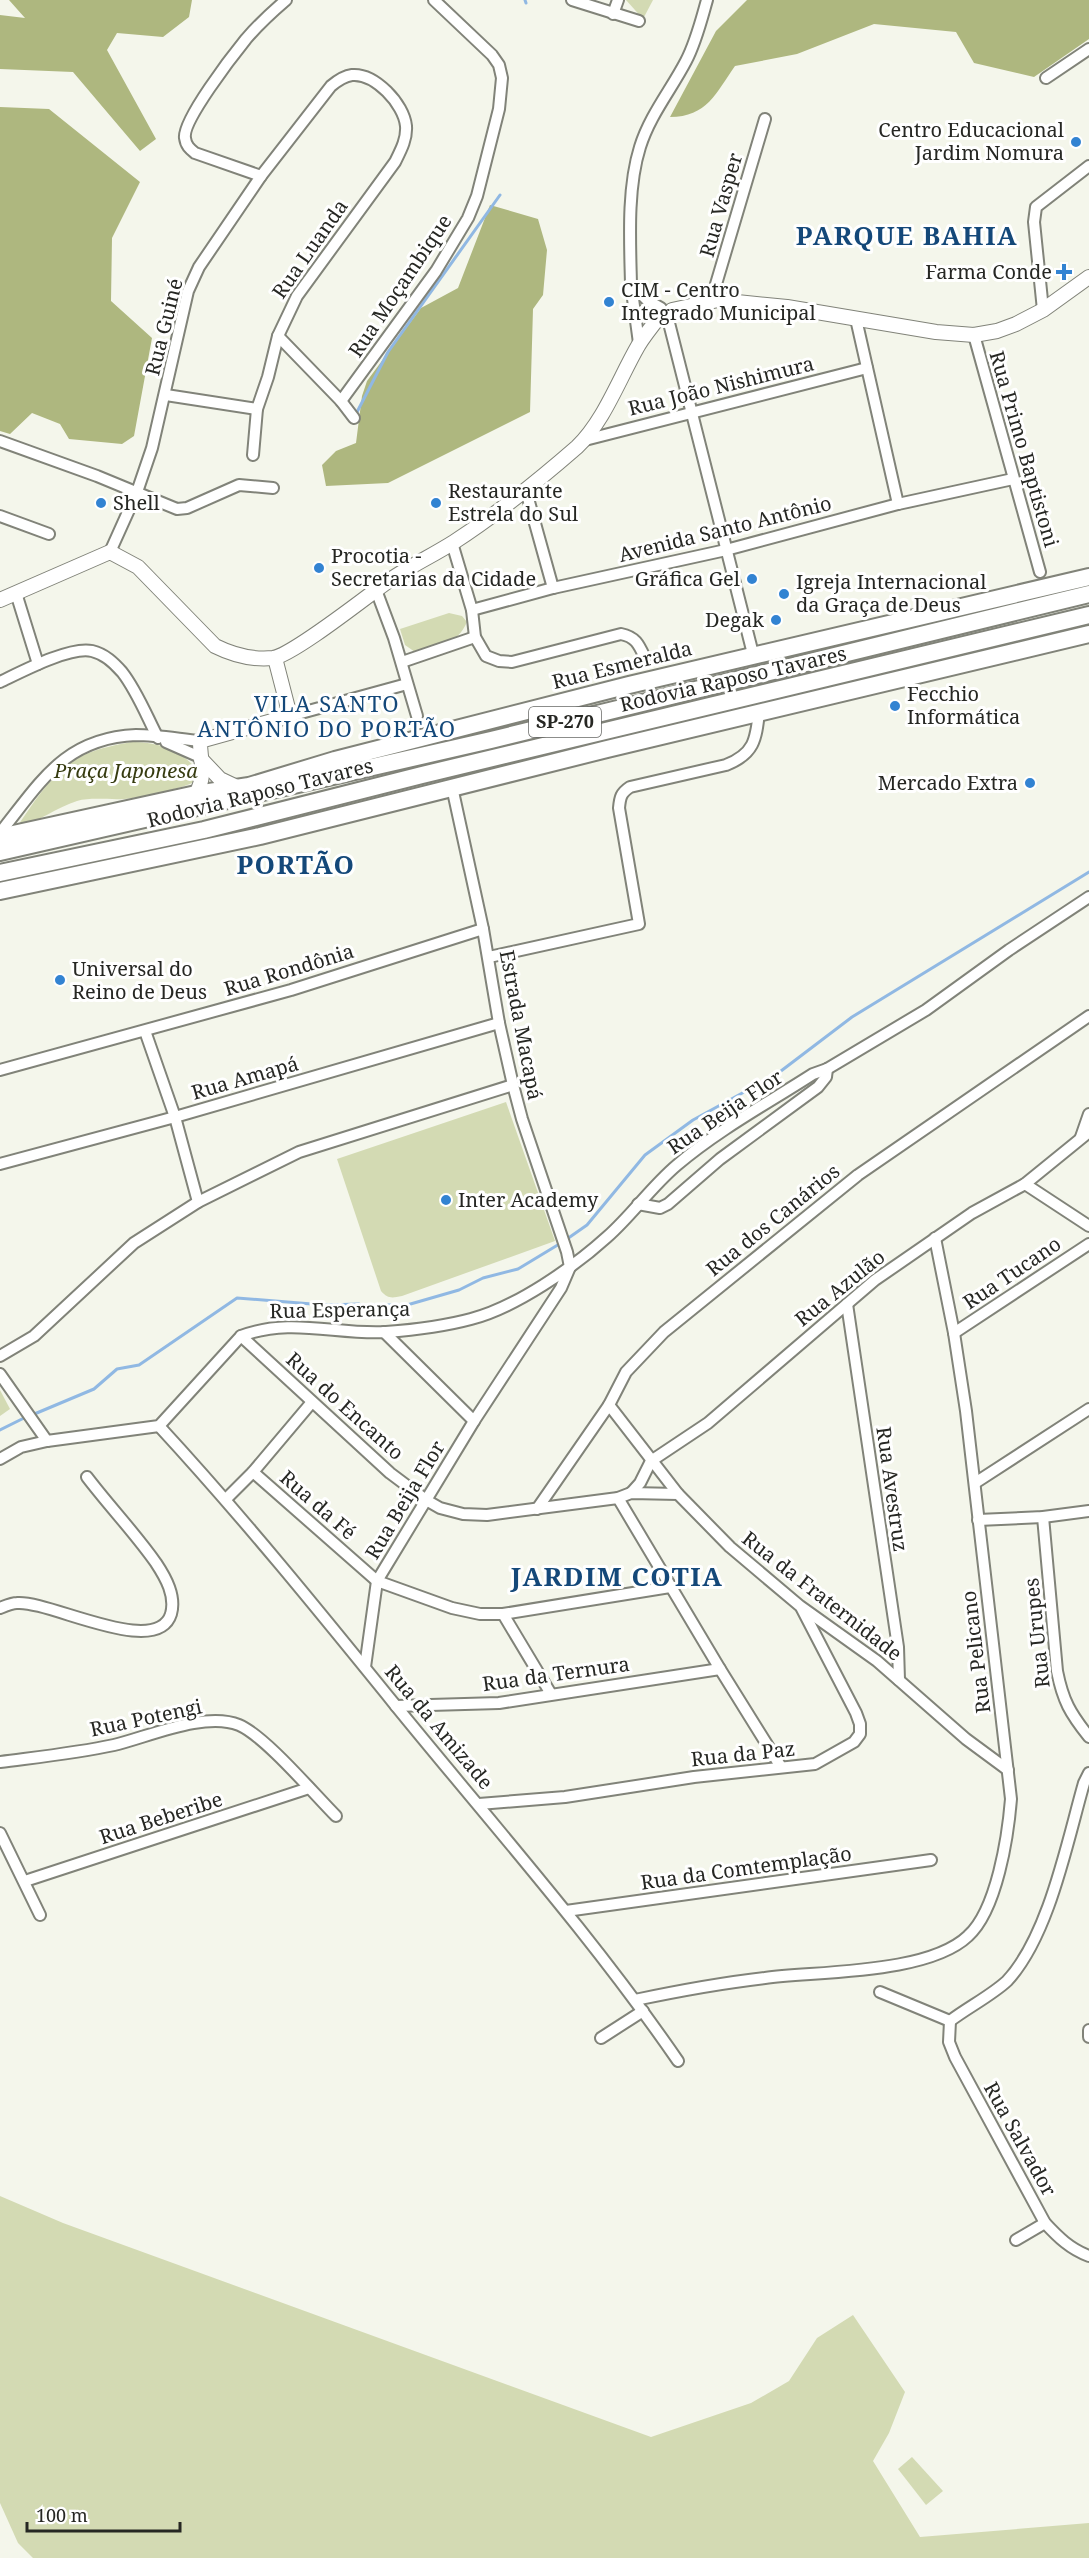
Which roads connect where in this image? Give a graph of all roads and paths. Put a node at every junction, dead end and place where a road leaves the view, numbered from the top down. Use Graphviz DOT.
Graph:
graph roads {
  1 [pos="286,0"];
  2 [pos="434,0"];
  3 [pos="572,0"];
  4 [pos="618,0"];
  5 [pos="707,0"];
  6 [pos="614,14"];
  7 [pos="639,21"];
  8 [pos="1089,49"];
  9 [pos="1046,78"];
  10 [pos="376,83"];
  11 [pos="765,119"];
  12 [pos="1089,166"];
  13 [pos="261,176"];
  14 [pos="1089,277"];
  15 [pos="631,284"];
  16 [pos="711,301"];
  17 [pos="1043,310"];
  18 [pos="665,313"];
  19 [pos="856,319"];
  20 [pos="974,335"];
  21 [pos="278,336"];
  22 [pos="639,343"];
  23 [pos="867,368"];
  24 [pos="166,395"];
  25 [pos="341,401"];
  26 [pos="256,409"];
  27 [pos="693,412"];
  28 [pos="354,418"];
  29 [pos="585,440"];
  30 [pos="0,441"];
  31 [pos="254,455"];
  32 [pos="1013,479"];
  33 [pos="273,488"];
  34 [pos="526,491"];
  35 [pos="137,492"];
  36 [pos="898,504"];
  37 [pos="0,516"];
  38 [pos="49,534"];
  39 [pos="452,543"];
  40 [pos="726,550"];
  41 [pos="110,552"];
  42 [pos="1040,572"];
  43 [pos="1089,577"];
  44 [pos="553,588"];
  45 [pos="376,590"];
  46 [pos="16,593"];
  47 [pos="1089,594"];
  48 [pos="0,600"];
  49 [pos="472,610"];
  50 [pos="1089,615"];
  51 [pos="1089,634"];
  52 [pos="475,637"];
  53 [pos="753,654"];
  54 [pos="275,658"];
  55 [pos="645,658"];
  56 [pos="814,661"];
  57 [pos="402,662"];
  58 [pos="38,664"];
  59 [pos="0,682"];
  60 [pos="407,684"];
  61 [pos="629,685"];
  62 [pos="759,712"];
  63 [pos="290,716"];
  64 [pos="417,716"];
  65 [pos="158,738"];
  66 [pos="200,741"];
  67 [pos="200,757"];
  68 [pos="452,787"];
  69 [pos="239,788"];
  70 [pos="196,794"];
  71 [pos="1,833"];
  72 [pos="0,852"];
  73 [pos="0,873"];
  74 [pos="0,891"];
  75 [pos="1089,897"];
  76 [pos="483,929"];
  77 [pos="489,957"];
  78 [pos="1089,1016"];
  79 [pos="499,1023"];
  80 [pos="145,1031"];
  81 [pos="827,1069"];
  82 [pos="0,1070"];
  83 [pos="513,1085"];
  84 [pos="1089,1114"];
  85 [pos="175,1117"];
  86 [pos="1085,1135"];
  87 [pos="0,1164"];
  88 [pos="1025,1184"];
  89 [pos="198,1202"];
  90 [pos="638,1204"];
  91 [pos="1089,1226"];
  92 [pos="935,1238"];
  93 [pos="1089,1244"];
  94 [pos="570,1267"];
  95 [pos="847,1304"];
  96 [pos="384,1332"];
  97 [pos="954,1333"];
  98 [pos="241,1336"];
  99 [pos="0,1356"];
  100 [pos="0,1374"];
  101 [pos="312,1402"];
  102 [pos="609,1405"];
  103 [pos="1089,1409"];
  104 [pos="474,1421"];
  105 [pos="159,1426"];
  106 [pos="47,1441"];
  107 [pos="0,1459"];
  108 [pos="651,1461"];
  109 [pos="253,1473"];
  110 [pos="87,1477"];
  111 [pos="975,1483"];
  112 [pos="631,1493"];
  113 [pos="678,1494"];
  114 [pos="618,1498"];
  115 [pos="226,1499"];
  116 [pos="426,1500"];
  117 [pos="537,1509"];
  118 [pos="1089,1511"];
  119 [pos="1043,1517"];
  120 [pos="978,1520"];
  121 [pos="377,1581"];
  122 [pos="670,1587"];
  123 [pos="800,1606"];
  124 [pos="0,1608"];
  125 [pos="504,1614"];
  126 [pos="898,1647"];
  127 [pos="877,1661"];
  128 [pos="365,1667"];
  129 [pos="720,1669"];
  130 [pos="899,1680"];
  131 [pos="551,1694"];
  132 [pos="396,1706"];
  133 [pos="1089,1737"];
  134 [pos="0,1762"];
  135 [pos="782,1767"];
  136 [pos="1008,1770"];
  137 [pos="1089,1773"];
  138 [pos="309,1788"];
  139 [pos="479,1804"];
  140 [pos="336,1816"];
  141 [pos="0,1833"];
  142 [pos="931,1860"];
  143 [pos="25,1881"];
  144 [pos="566,1911"];
  145 [pos="40,1915"];
  146 [pos="880,1992"];
  147 [pos="635,2000"];
  148 [pos="643,2010"];
  149 [pos="950,2021"];
  150 [pos="1089,2030"];
  151 [pos="1089,2037"];
  152 [pos="601,2038"];
  153 [pos="678,2061"];
  154 [pos="1045,2223"];
  155 [pos="1016,2240"];
  156 [pos="1089,2256"];
  1 -- 13 [label="street"];
  2 -- 25 [label="street, Rua Moçambique"];
  3 -- 6 [label="street"];
  4 -- 6 [label="street"];
  5 -- 15 [label="street"];
  6 -- 7 [label="street"];
  8 -- 9 [label="street"];
  10 -- 13 [label="street, Rua Guiné"];
  10 -- 21 [label="street, Rua Luanda"];
  11 -- 16 [label="street, Rua Vasper"];
  12 -- 17 [label="street"];
  13 -- 24 [label="street, Rua Guiné"];
  14 -- 17 [label="main road"];
  15 -- 18 [label="street"];
  15 -- 22 [label="street"];
  16 -- 18 [label="main road"];
  16 -- 19 [label="main road"];
  17 -- 20 [label="main road"];
  18 -- 22 [label="main road"];
  18 -- 27 [label="street"];
  19 -- 20 [label="main road"];
  19 -- 23 [label="street"];
  20 -- 32 [label="street, Rua Primo Baptistoni"];
  21 -- 25 [label="street"];
  21 -- 26 [label="street, Rua Luanda"];
  22 -- 29 [label="main road"];
  23 -- 27 [label="street, Rua João Nishimura"];
  23 -- 36 [label="street"];
  24 -- 26 [label="street"];
  24 -- 35 [label="street, Rua Guiné"];
  25 -- 28 [label="street"];
  26 -- 31 [label="street, Rua Luanda"];
  27 -- 29 [label="street, Rua João Nishimura"];
  27 -- 40 [label="street"];
  29 -- 34 [label="main road"];
  30 -- 35 [label="street"];
  32 -- 36 [label="street, Avenida Santo Antônio"];
  32 -- 42 [label="street, Rua Primo Baptistoni"];
  33 -- 35 [label="street"];
  34 -- 39 [label="main road"];
  34 -- 44 [label="street"];
  35 -- 41 [label="street, Rua Guiné"];
  36 -- 40 [label="street, Avenida Santo Antônio"];
  37 -- 38 [label="street"];
  39 -- 45 [label="main road"];
  39 -- 49 [label="street"];
  40 -- 44 [label="street, Avenida Santo Antônio"];
  40 -- 53 [label="street"];
  41 -- 46 [label="main road"];
  41 -- 54 [label="main road"];
  43 -- 53 [label="highway, Rua Esmeralda"];
  44 -- 49 [label="street, Avenida Santo Antônio"];
  45 -- 54 [label="main road"];
  45 -- 57 [label="street"];
  46 -- 48 [label="main road"];
  46 -- 58 [label="street"];
  47 -- 56 [label="highway, Rodovia Raposo Tavares / SP-270"];
  49 -- 52 [label="street"];
  50 -- 73 [label="highway, Rodovia Raposo Tavares / SP-270"];
  51 -- 62 [label="highway"];
  52 -- 55 [label="street"];
  52 -- 57 [label="street"];
  53 -- 61 [label="highway, Rua Esmeralda"];
  54 -- 63 [label="main road"];
  56 -- 61 [label="highway"];
  56 -- 72 [label="highway, Rodovia Raposo Tavares / SP-270"];
  57 -- 60 [label="street"];
  58 -- 59 [label="street"];
  58 -- 65 [label="street"];
  60 -- 63 [label="street"];
  60 -- 64 [label="street"];
  61 -- 69 [label="highway, Rua Esmeralda"];
  62 -- 68 [label="highway"];
  62 -- 77 [label="street"];
  63 -- 66 [label="main road"];
  65 -- 66 [label="street"];
  65 -- 67 [label="street"];
  65 -- 71 [label="street"];
  66 -- 67 [label="main road"];
  67 -- 69 [label="main road"];
  67 -- 70 [label="main road"];
  68 -- 74 [label="highway"];
  68 -- 76 [label="street, Estrada Macapá"];
  69 -- 70 [label="highway, Rua Esmeralda"];
  70 -- 71 [label="highway, Rua Esmeralda"];
  75 -- 81 [label="street, Rua Beija Flor"];
  76 -- 77 [label="street, Estrada Macapá"];
  76 -- 80 [label="street, Rua Rondônia"];
  77 -- 79 [label="street, Estrada Macapá"];
  78 -- 102 [label="street, Rua dos Canários"];
  79 -- 83 [label="street, Estrada Macapá"];
  79 -- 85 [label="street, Rua Amapá"];
  80 -- 82 [label="street, Rua Rondônia"];
  80 -- 85 [label="street"];
  81 -- 90 [label="street, Rua Beija Flor"];
  81 -- 90 [label="street"];
  83 -- 89 [label="street"];
  83 -- 94 [label="street, Estrada Macapá"];
  84 -- 86 [label="street"];
  85 -- 87 [label="street, Rua Amapá"];
  85 -- 89 [label="street"];
  86 -- 88 [label="street, Rua Azulão"];
  88 -- 91 [label="street"];
  88 -- 92 [label="street, Rua Azulão"];
  89 -- 99 [label="street"];
  90 -- 94 [label="street, Rua Beija Flor"];
  92 -- 95 [label="street, Rua Azulão"];
  92 -- 97 [label="street, Rua Pelicano"];
  93 -- 97 [label="street, Rua Tucano"];
  94 -- 96 [label="street, Rua Esperança"];
  94 -- 104 [label="street, Rua Beija Flor"];
  95 -- 108 [label="street, Rua Azulão"];
  95 -- 126 [label="street, Rua Avestruz"];
  96 -- 98 [label="street, Rua Esperança"];
  96 -- 104 [label="street"];
  97 -- 111 [label="street, Rua Pelicano"];
  98 -- 101 [label="street, Rua do Encanto"];
  98 -- 105 [label="street"];
  100 -- 106 [label="street"];
  101 -- 109 [label="street"];
  101 -- 116 [label="street, Rua do Encanto"];
  102 -- 108 [label="street, Rua da Fraternidade"];
  102 -- 117 [label="street, Rua dos Canários"];
  103 -- 111 [label="street"];
  104 -- 116 [label="street, Rua Beija Flor"];
  105 -- 106 [label="street"];
  105 -- 115 [label="street, Rua da Amizade"];
  106 -- 107 [label="street"];
  108 -- 112 [label="street, Rua Azulão"];
  108 -- 113 [label="street, Rua da Fraternidade"];
  109 -- 115 [label="street"];
  109 -- 121 [label="street, Rua da Fé"];
  110 -- 124 [label="street"];
  111 -- 120 [label="street, Rua Pelicano"];
  112 -- 113 [label="street"];
  112 -- 114 [label="street"];
  113 -- 123 [label="street, Rua da Fraternidade"];
  114 -- 117 [label="street"];
  114 -- 122 [label="street"];
  115 -- 128 [label="street, Rua da Amizade"];
  116 -- 117 [label="street"];
  116 -- 121 [label="street, Rua Beija Flor"];
  118 -- 119 [label="street"];
  119 -- 120 [label="street"];
  119 -- 133 [label="street, Rua Urupes"];
  120 -- 136 [label="street, Rua Pelicano"];
  121 -- 125 [label="street, Rua da Fé"];
  121 -- 128 [label="street, Rua Beija Flor"];
  122 -- 125 [label="street, Rua da Fé"];
  122 -- 129 [label="street"];
  123 -- 127 [label="street, Rua da Fraternidade"];
  123 -- 135 [label="street, Rua da Paz"];
  125 -- 131 [label="street"];
  126 -- 127 [label="street"];
  126 -- 130 [label="street, Rua Avestruz"];
  127 -- 130 [label="street, Rua da Fraternidade"];
  128 -- 132 [label="street, Rua da Amizade"];
  129 -- 131 [label="street, Rua da Ternura"];
  129 -- 135 [label="street"];
  130 -- 136 [label="street, Rua da Fraternidade"];
  131 -- 132 [label="street, Rua da Ternura"];
  132 -- 139 [label="street, Rua da Amizade"];
  134 -- 138 [label="street, Rua Potengi"];
  135 -- 139 [label="street, Rua da Paz"];
  136 -- 147 [label="street, Rua Pelicano"];
  137 -- 149 [label="street"];
  138 -- 140 [label="street, Rua Potengi"];
  138 -- 143 [label="street, Rua Beberibe"];
  139 -- 144 [label="street, Rua da Amizade"];
  141 -- 143 [label="street"];
  142 -- 144 [label="street, Rua da Comtemplação"];
  143 -- 145 [label="street"];
  144 -- 147 [label="street, Rua da Amizade"];
  146 -- 149 [label="street"];
  147 -- 148 [label="street, Rua da Amizade"];
  148 -- 152 [label="street"];
  148 -- 153 [label="street, Rua da Amizade"];
  149 -- 154 [label="street, Rua Salvador"];
  150 -- 151 [label="street"];
  154 -- 155 [label="street"];
  154 -- 156 [label="street, Rua Salvador"];
}
